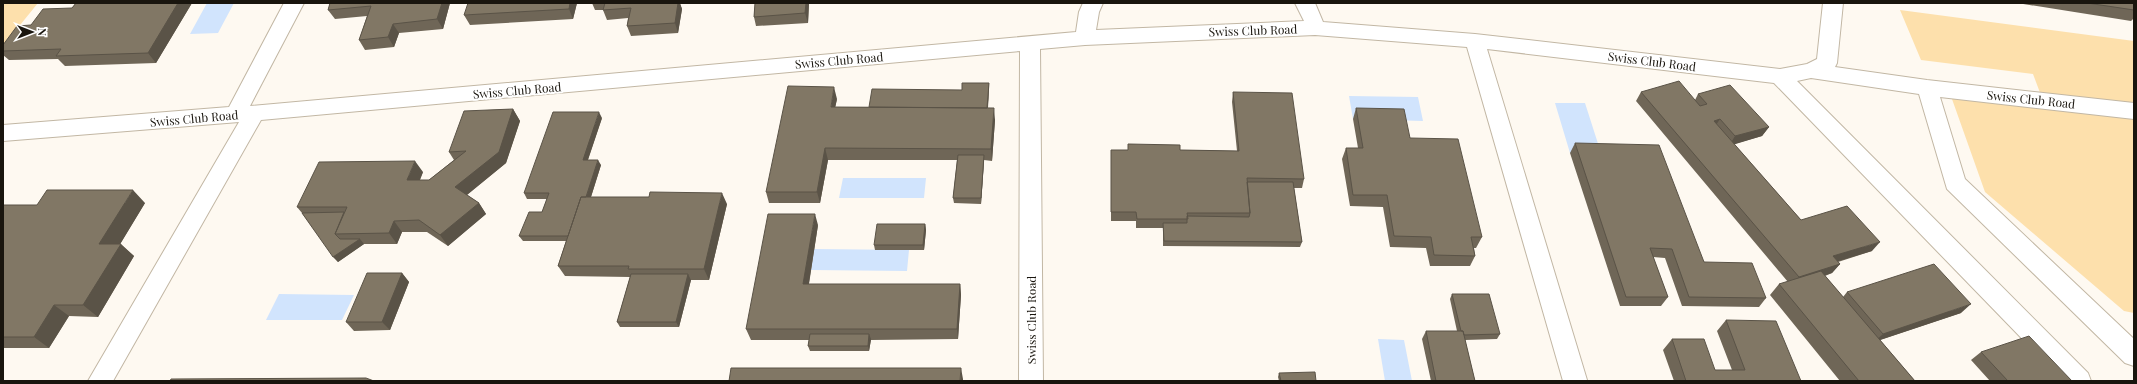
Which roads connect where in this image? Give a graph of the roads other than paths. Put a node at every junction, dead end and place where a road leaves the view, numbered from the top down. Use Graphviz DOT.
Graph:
graph roads {
  1 [pos="294,3"];
  2 [pos="1093,3"];
  3 [pos="1305,3"];
  4 [pos="1833,3"];
  5 [pos="1315,28"];
  6 [pos="1085,38"];
  7 [pos="1475,40"];
  8 [pos="1030,43"];
  9 [pos="1819,67"];
  10 [pos="1780,76"];
  11 [pos="1927,88"];
  12 [pos="2134,110"];
  13 [pos="245,114"];
  14 [pos="3,133"];
  15 [pos="2134,355"];
  16 [pos="1575,380"];
  17 [pos="100,381"];
  18 [pos="1031,381"];
  19 [pos="1571,381"];
  20 [pos="1578,381"];
  21 [pos="2079,381"];
  1 -- 13 [label="street"];
  2 -- 6 [label="street"];
  3 -- 5 [label="street"];
  4 -- 9 [label="street"];
  5 -- 6 [label="street, Swiss Club Road"];
  5 -- 7 [label="street, Swiss Club Road"];
  6 -- 8 [label="street, Swiss Club Road"];
  7 -- 10 [label="street, Swiss Club Road"];
  7 -- 16 [label="street"];
  8 -- 13 [label="street, Swiss Club Road"];
  8 -- 18 [label="street, Swiss Club Road"];
  9 -- 10 [label="street, Swiss Club Road"];
  9 -- 11 [label="street, Swiss Club Road"];
  10 -- 21 [label="street"];
  11 -- 12 [label="street, Swiss Club Road"];
  11 -- 15 [label="street"];
  13 -- 14 [label="street, Swiss Club Road"];
  13 -- 17 [label="street"];
  16 -- 19 [label="street"];
  16 -- 20 [label="street"];
}
